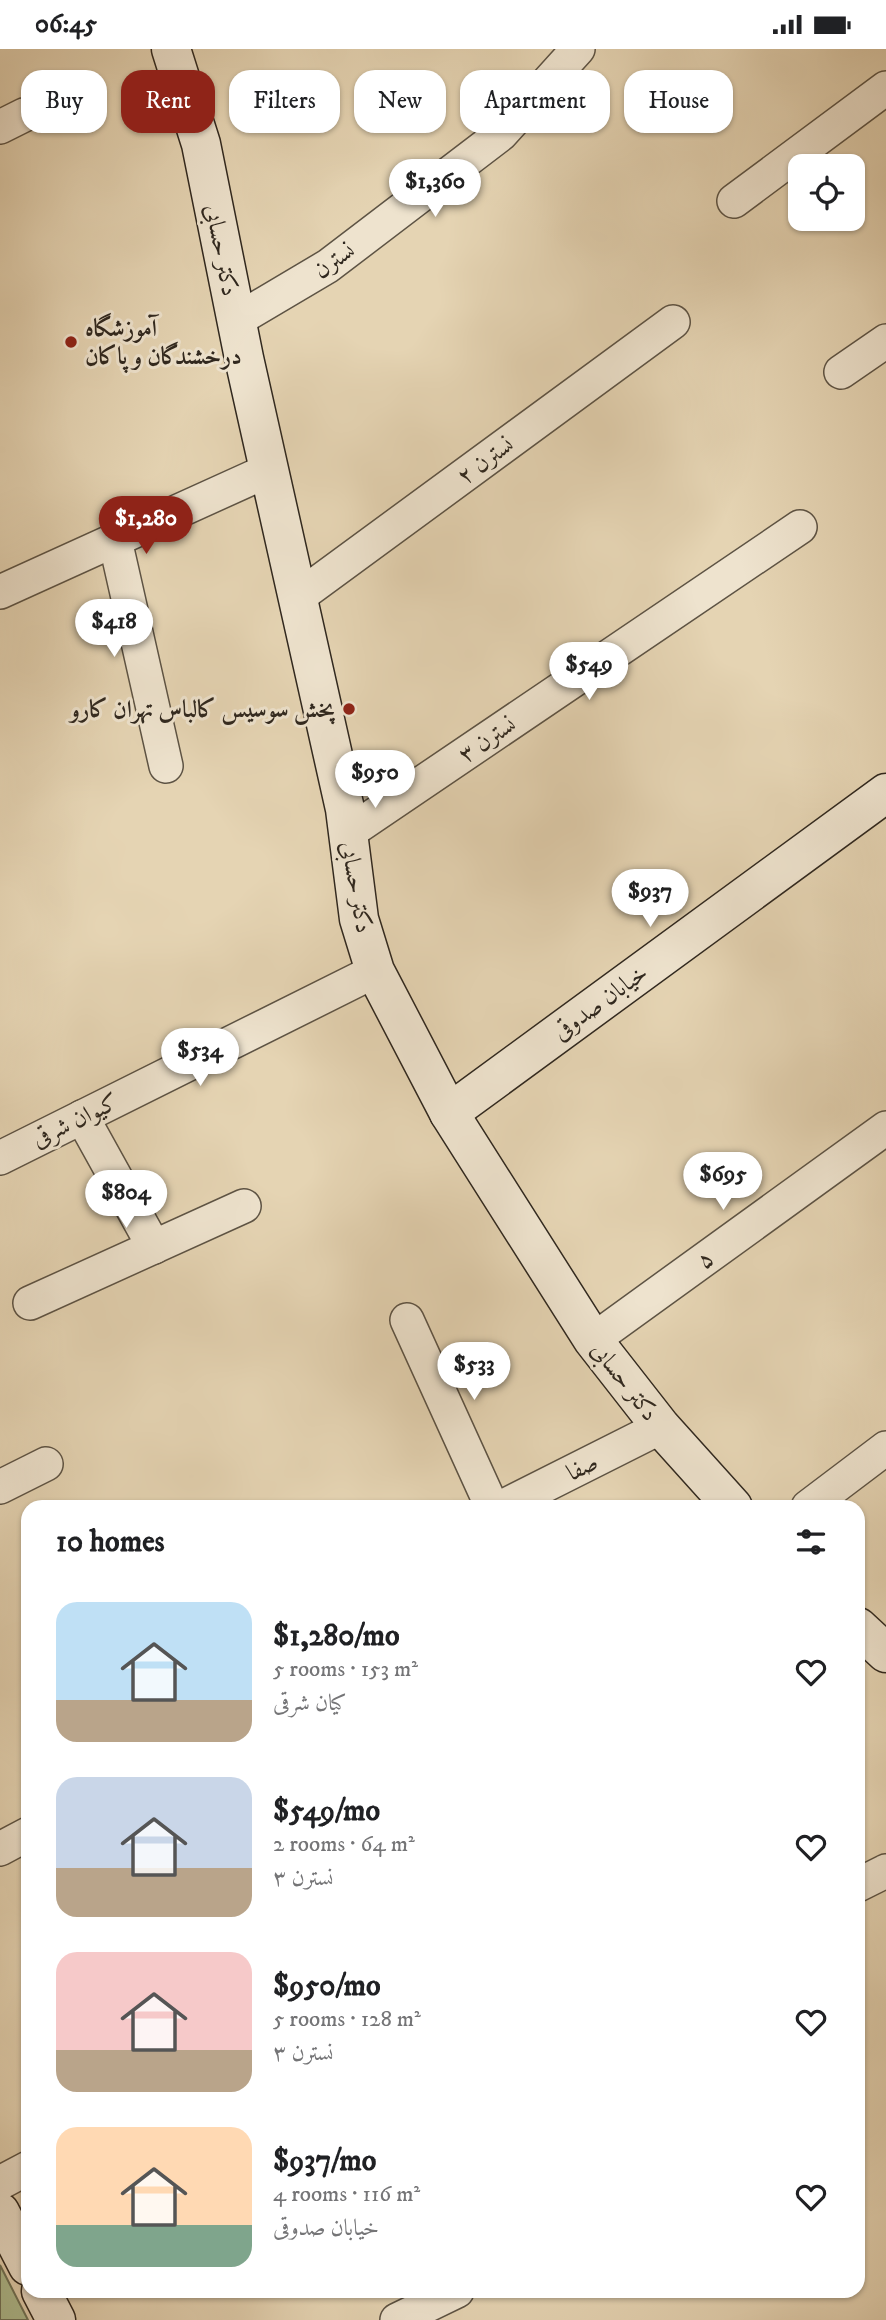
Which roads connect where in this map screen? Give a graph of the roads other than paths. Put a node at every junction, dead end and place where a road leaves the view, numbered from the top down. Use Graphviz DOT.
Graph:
graph roads {
  1 [pos="171,49"];
  2 [pos="578,49"];
  3 [pos="886,88"];
  4 [pos="734,201"];
  5 [pos="236,320"];
  6 [pos="673,321"];
  7 [pos="886,341"];
  8 [pos="841,372"];
  9 [pos="269,470"];
  10 [pos="800,527"];
  11 [pos="116,540"];
  12 [pos="0,592"];
  13 [pos="297,598"];
  14 [pos="166,766"];
  15 [pos="886,793"];
  16 [pos="348,833"];
  17 [pos="375,971"];
  18 [pos="449,1113"];
  19 [pos="82,1117"];
  20 [pos="886,1128"];
  21 [pos="0,1158"];
  22 [pos="244,1206"];
  23 [pos="154,1247"];
  24 [pos="30,1303"];
  25 [pos="407,1320"];
  26 [pos="593,1340"];
  27 [pos="661,1427"];
  28 [pos="886,1448"];
  29 [pos="46,1464"];
  30 [pos="0,1487"];
  31 [pos="489,1500"];
  32 [pos="516,1500"];
  33 [pos="727,1500"];
  34 [pos="817,1500"];
  35 [pos="865,1634"];
  36 [pos="886,1653"];
  37 [pos="21,1838"];
  38 [pos="0,1849"];
  39 [pos="886,1871"];
  40 [pos="865,1882"];
  41 [pos="21,2172"];
  42 [pos="0,2183"];
  43 [pos="0,2212"];
  44 [pos="21,2252"];
  45 [pos="45,2298"];
  46 [pos="443,2298"];
  47 [pos="56,2320"];
  48 [pos="397,2320"];
  1 -- 5 [label="main road, دکتر حسابی"];
  2 -- 5 [label="street, نسترن"];
  3 -- 4 [label="street"];
  5 -- 9 [label="main road, دکتر حسابی"];
  6 -- 13 [label="street, نسترن ۲"];
  7 -- 8 [label="street"];
  9 -- 11 [label="street"];
  9 -- 13 [label="main road, دکتر حسابی"];
  10 -- 16 [label="street, نسترن ۳"];
  11 -- 12 [label="street"];
  11 -- 14 [label="street"];
  13 -- 16 [label="main road, دکتر حسابی"];
  15 -- 18 [label="main road, خیابان صدوقی"];
  16 -- 17 [label="main road, دکتر حسابی"];
  17 -- 18 [label="main road, دکتر حسابی"];
  17 -- 19 [label="street, کیوان شرقی"];
  18 -- 26 [label="main road, دکتر حسابی"];
  19 -- 21 [label="street, کیوان شرقی"];
  19 -- 23 [label="street"];
  20 -- 26 [label="street, ۵"];
  22 -- 23 [label="street"];
  23 -- 24 [label="street"];
  25 -- 31 [label="street"];
  26 -- 27 [label="main road, دکتر حسابی"];
  27 -- 32 [label="street, صفا"];
  27 -- 33 [label="main road, دکتر حسابی"];
  28 -- 34 [label="street"];
  29 -- 30 [label="street"];
  35 -- 36 [label="main road"];
  37 -- 38 [label="street"];
  39 -- 40 [label="street"];
  41 -- 42 [label="street"];
  43 -- 44 [label="main road"];
  45 -- 47 [label="main road"];
  46 -- 48 [label="street"];
}
